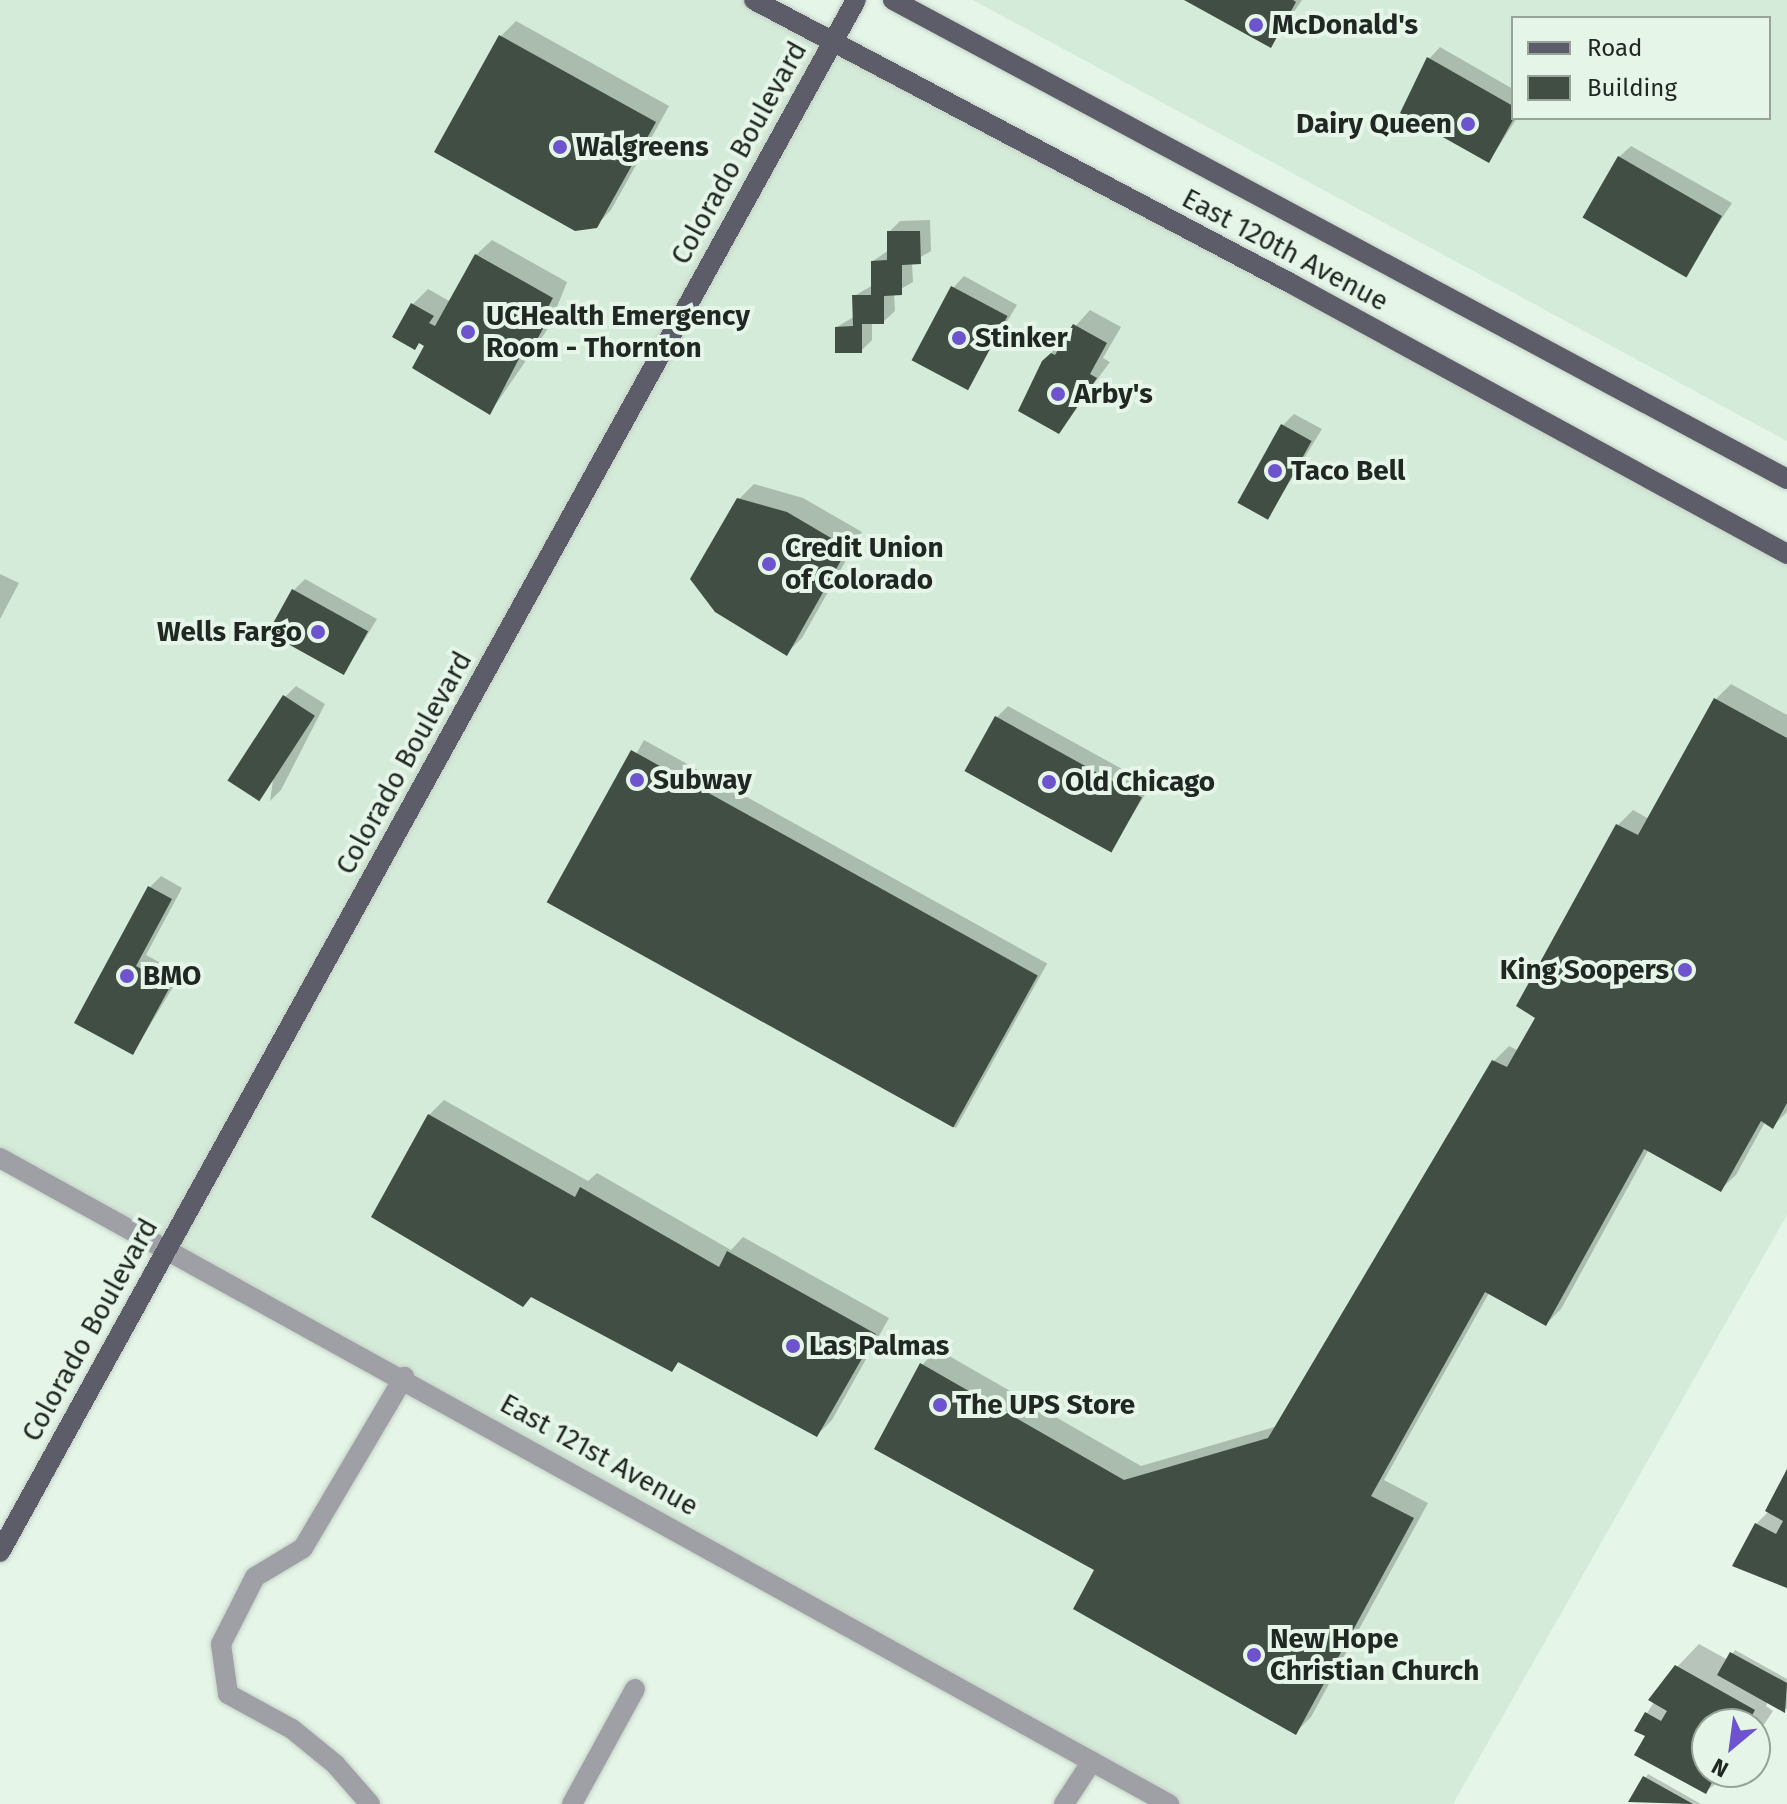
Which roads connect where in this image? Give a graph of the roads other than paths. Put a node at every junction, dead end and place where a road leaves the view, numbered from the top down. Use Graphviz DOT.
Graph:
graph roads {
  1 [pos="754,0"];
  2 [pos="856,0"];
  3 [pos="893,0"];
  4 [pos="831,43"];
  5 [pos="1787,479"];
  6 [pos="1787,554"];
  7 [pos="0,1158"];
  8 [pos="168,1247"];
  9 [pos="404,1377"];
  10 [pos="0,1552"];
  11 [pos="635,1689"];
  12 [pos="1092,1761"];
  13 [pos="370,1804"];
  14 [pos="572,1804"];
  15 [pos="1064,1804"];
  16 [pos="1169,1804"];
  1 -- 4 [label="main road, East 120th Avenue"];
  2 -- 4 [label="main road, Colorado Boulevard"];
  3 -- 5 [label="main road, East 120th Avenue"];
  4 -- 6 [label="main road, East 120th Avenue"];
  4 -- 8 [label="main road, Colorado Boulevard"];
  7 -- 8 [label="street, East 121st Avenue"];
  8 -- 9 [label="street, East 121st Avenue"];
  8 -- 10 [label="main road, Colorado Boulevard"];
  9 -- 12 [label="street, East 121st Avenue"];
  9 -- 13 [label="street"];
  11 -- 14 [label="street"];
  12 -- 15 [label="street"];
  12 -- 16 [label="street, East 121st Avenue"];
}
